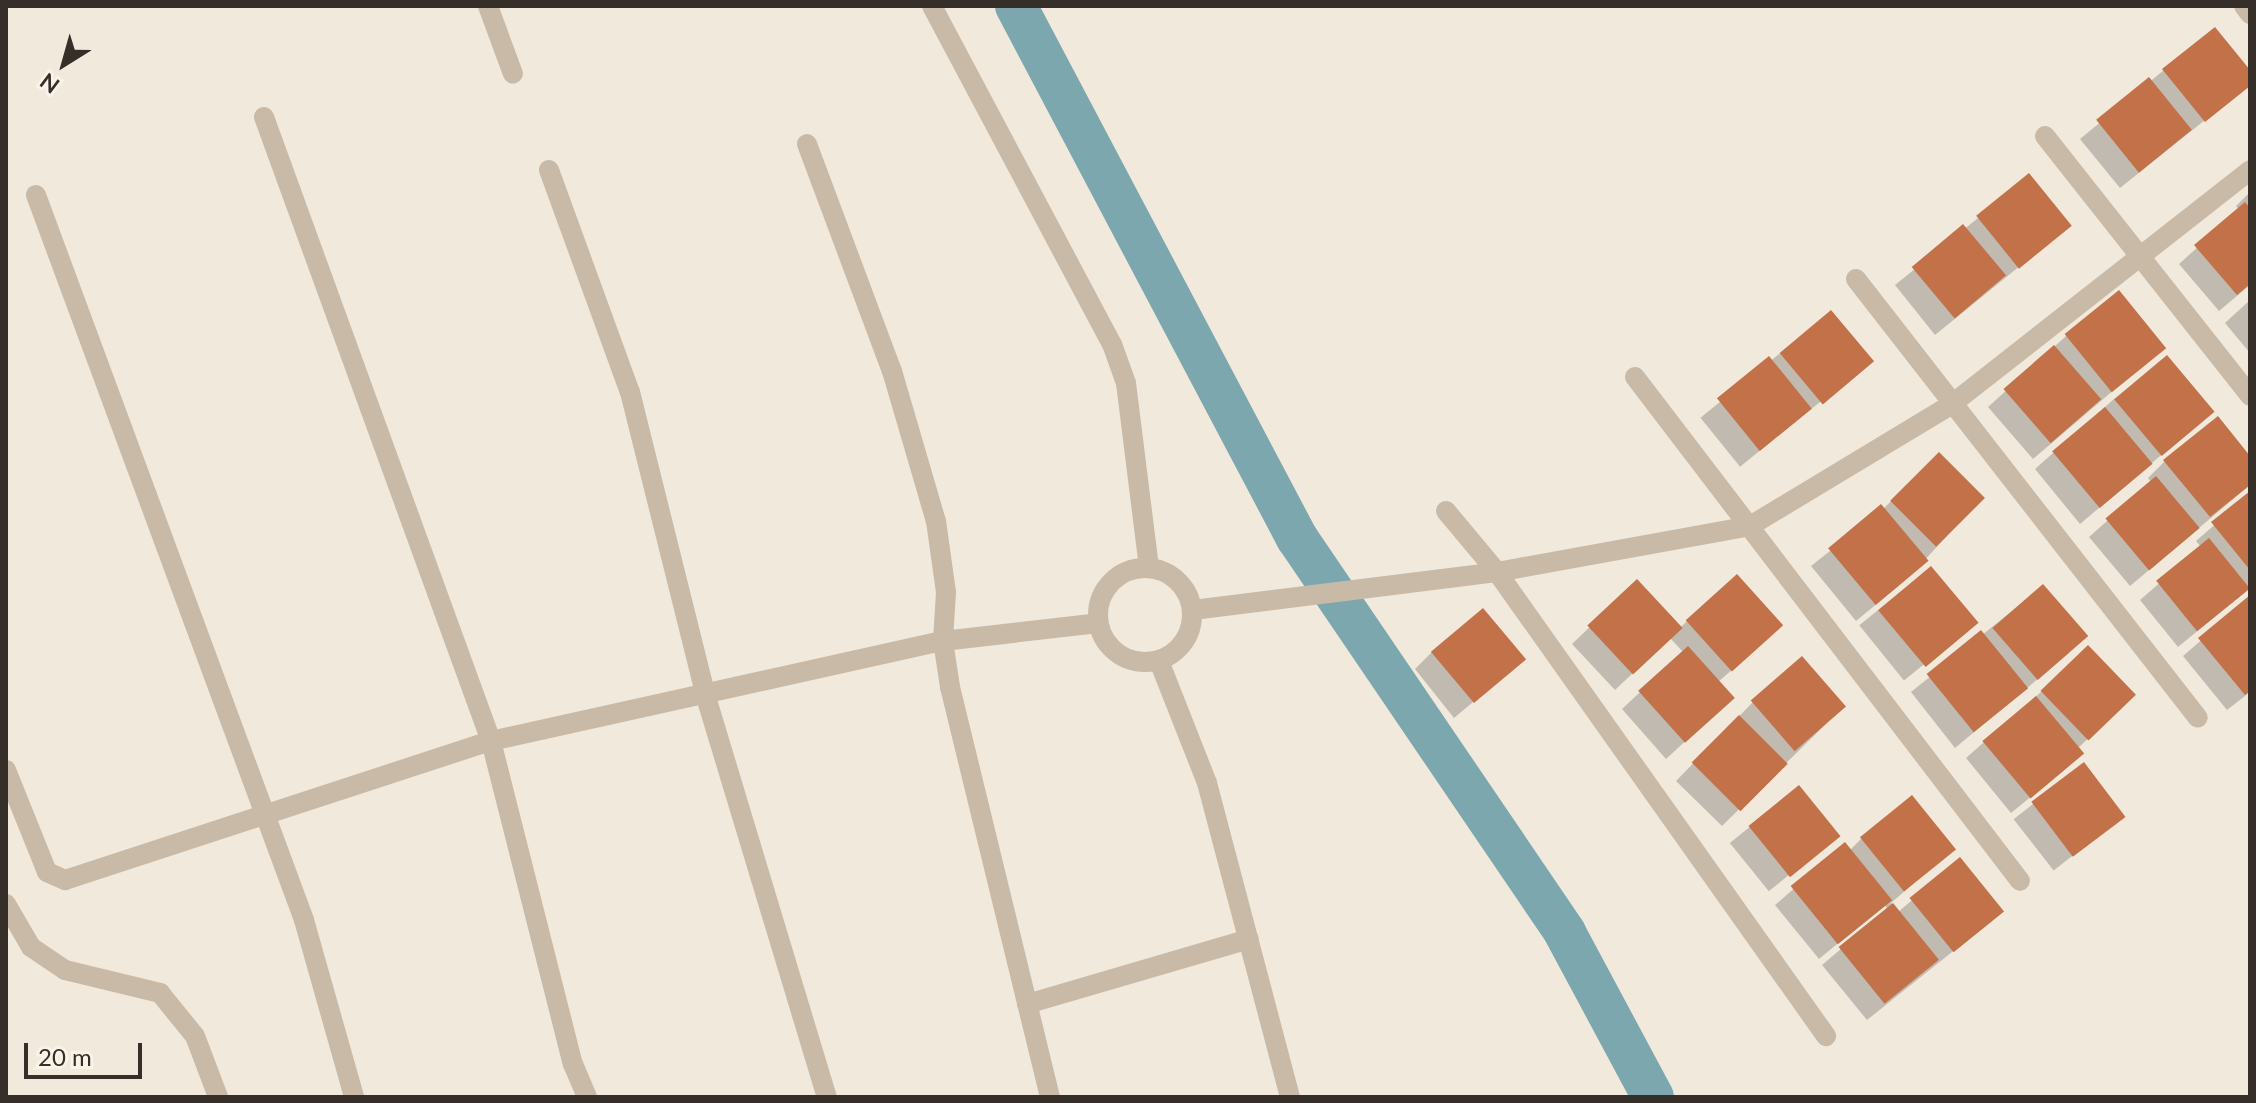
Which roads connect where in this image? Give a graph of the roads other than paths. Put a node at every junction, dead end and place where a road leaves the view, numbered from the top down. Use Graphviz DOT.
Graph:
graph roads {
  1 [pos="488,6"];
  2 [pos="932,6"];
  3 [pos="2244,6"];
  4 [pos="2250,14"];
  5 [pos="513,74"];
  6 [pos="264,117"];
  7 [pos="2045,136"];
  8 [pos="807,144"];
  9 [pos="549,170"];
  10 [pos="2250,170"];
  11 [pos="36,195"];
  12 [pos="2140,258"];
  13 [pos="1856,279"];
  14 [pos="1635,377"];
  15 [pos="2250,396"];
  16 [pos="1952,404"];
  17 [pos="1446,511"];
  18 [pos="1750,526"];
  19 [pos="1149,568"];
  20 [pos="1497,572"];
  21 [pos="1193,610"];
  22 [pos="1098,623"];
  23 [pos="943,641"];
  24 [pos="1159,661"];
  25 [pos="706,697"];
  26 [pos="2198,718"];
  27 [pos="491,741"];
  28 [pos="6,770"];
  29 [pos="265,814"];
  30 [pos="2020,881"];
  31 [pos="6,904"];
  32 [pos="1249,939"];
  33 [pos="1027,1004"];
  34 [pos="1826,1036"];
  35 [pos="218,1097"];
  36 [pos="354,1097"];
  37 [pos="587,1097"];
  38 [pos="827,1097"];
  39 [pos="1050,1097"];
  40 [pos="1290,1097"];
  1 -- 5 [label="street"];
  2 -- 19 [label="street"];
  3 -- 4 [label="street"];
  6 -- 27 [label="street"];
  7 -- 12 [label="street"];
  8 -- 23 [label="street"];
  9 -- 25 [label="street"];
  10 -- 12 [label="street"];
  11 -- 29 [label="street"];
  12 -- 15 [label="street"];
  12 -- 16 [label="street"];
  13 -- 16 [label="street"];
  14 -- 18 [label="street"];
  16 -- 18 [label="street"];
  16 -- 26 [label="street"];
  17 -- 20 [label="street"];
  18 -- 20 [label="street"];
  18 -- 30 [label="street"];
  19 -- 21 [label="street"];
  19 -- 22 [label="street"];
  20 -- 21 [label="street"];
  20 -- 34 [label="street"];
  21 -- 24 [label="street"];
  22 -- 23 [label="street"];
  22 -- 24 [label="street"];
  23 -- 25 [label="street"];
  23 -- 33 [label="street"];
  24 -- 32 [label="street"];
  25 -- 27 [label="street"];
  25 -- 38 [label="street"];
  27 -- 29 [label="street"];
  27 -- 37 [label="street"];
  28 -- 29 [label="street"];
  29 -- 36 [label="street"];
  31 -- 35 [label="street"];
  32 -- 33 [label="street"];
  32 -- 40 [label="street"];
  33 -- 39 [label="street"];
}
